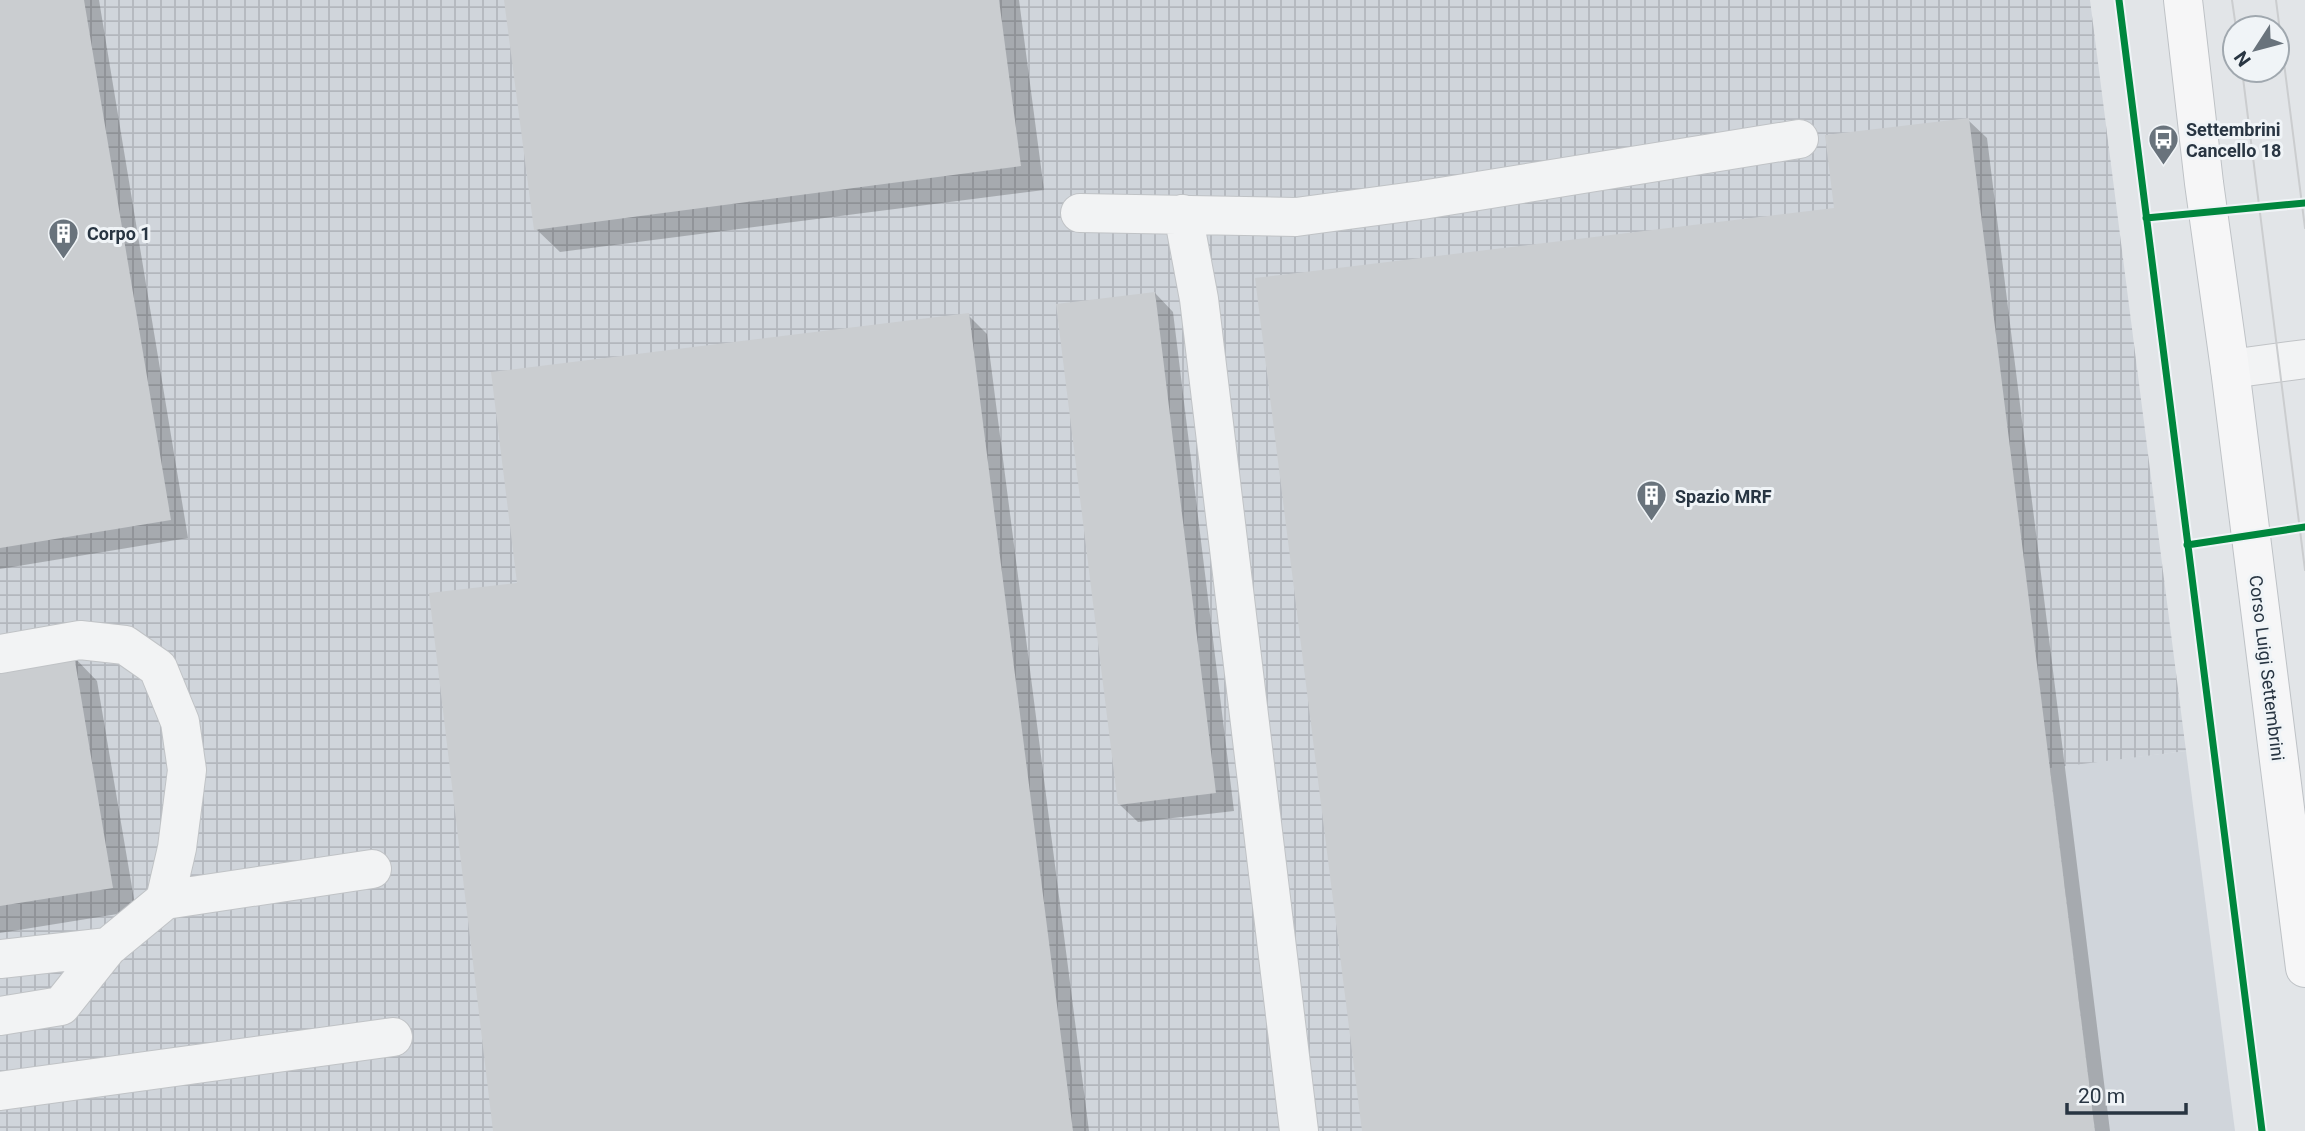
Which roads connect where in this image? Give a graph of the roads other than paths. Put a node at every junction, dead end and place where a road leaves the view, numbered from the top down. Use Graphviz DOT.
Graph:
graph roads {
  1 [pos="2183,0"];
  2 [pos="1799,139"];
  3 [pos="1080,213"];
  4 [pos="1183,215"];
  5 [pos="2305,359"];
  6 [pos="2230,369"];
  7 [pos="0,654"];
  8 [pos="372,869"];
  9 [pos="165,900"];
  10 [pos="108,947"];
  11 [pos="0,959"];
  12 [pos="2305,968"];
  13 [pos="0,1016"];
  14 [pos="393,1037"];
  15 [pos="0,1091"];
  16 [pos="1299,1131"];
  1 -- 6 [label="main road, Corso Luigi Settembrini"];
  2 -- 4 [label="lane"];
  3 -- 4 [label="lane"];
  4 -- 16 [label="lane"];
  5 -- 6 [label="lane"];
  6 -- 12 [label="main road, Corso Luigi Settembrini"];
  7 -- 9 [label="lane"];
  8 -- 9 [label="lane"];
  9 -- 10 [label="lane"];
  10 -- 11 [label="lane"];
  10 -- 13 [label="lane"];
  14 -- 15 [label="lane"];
}
